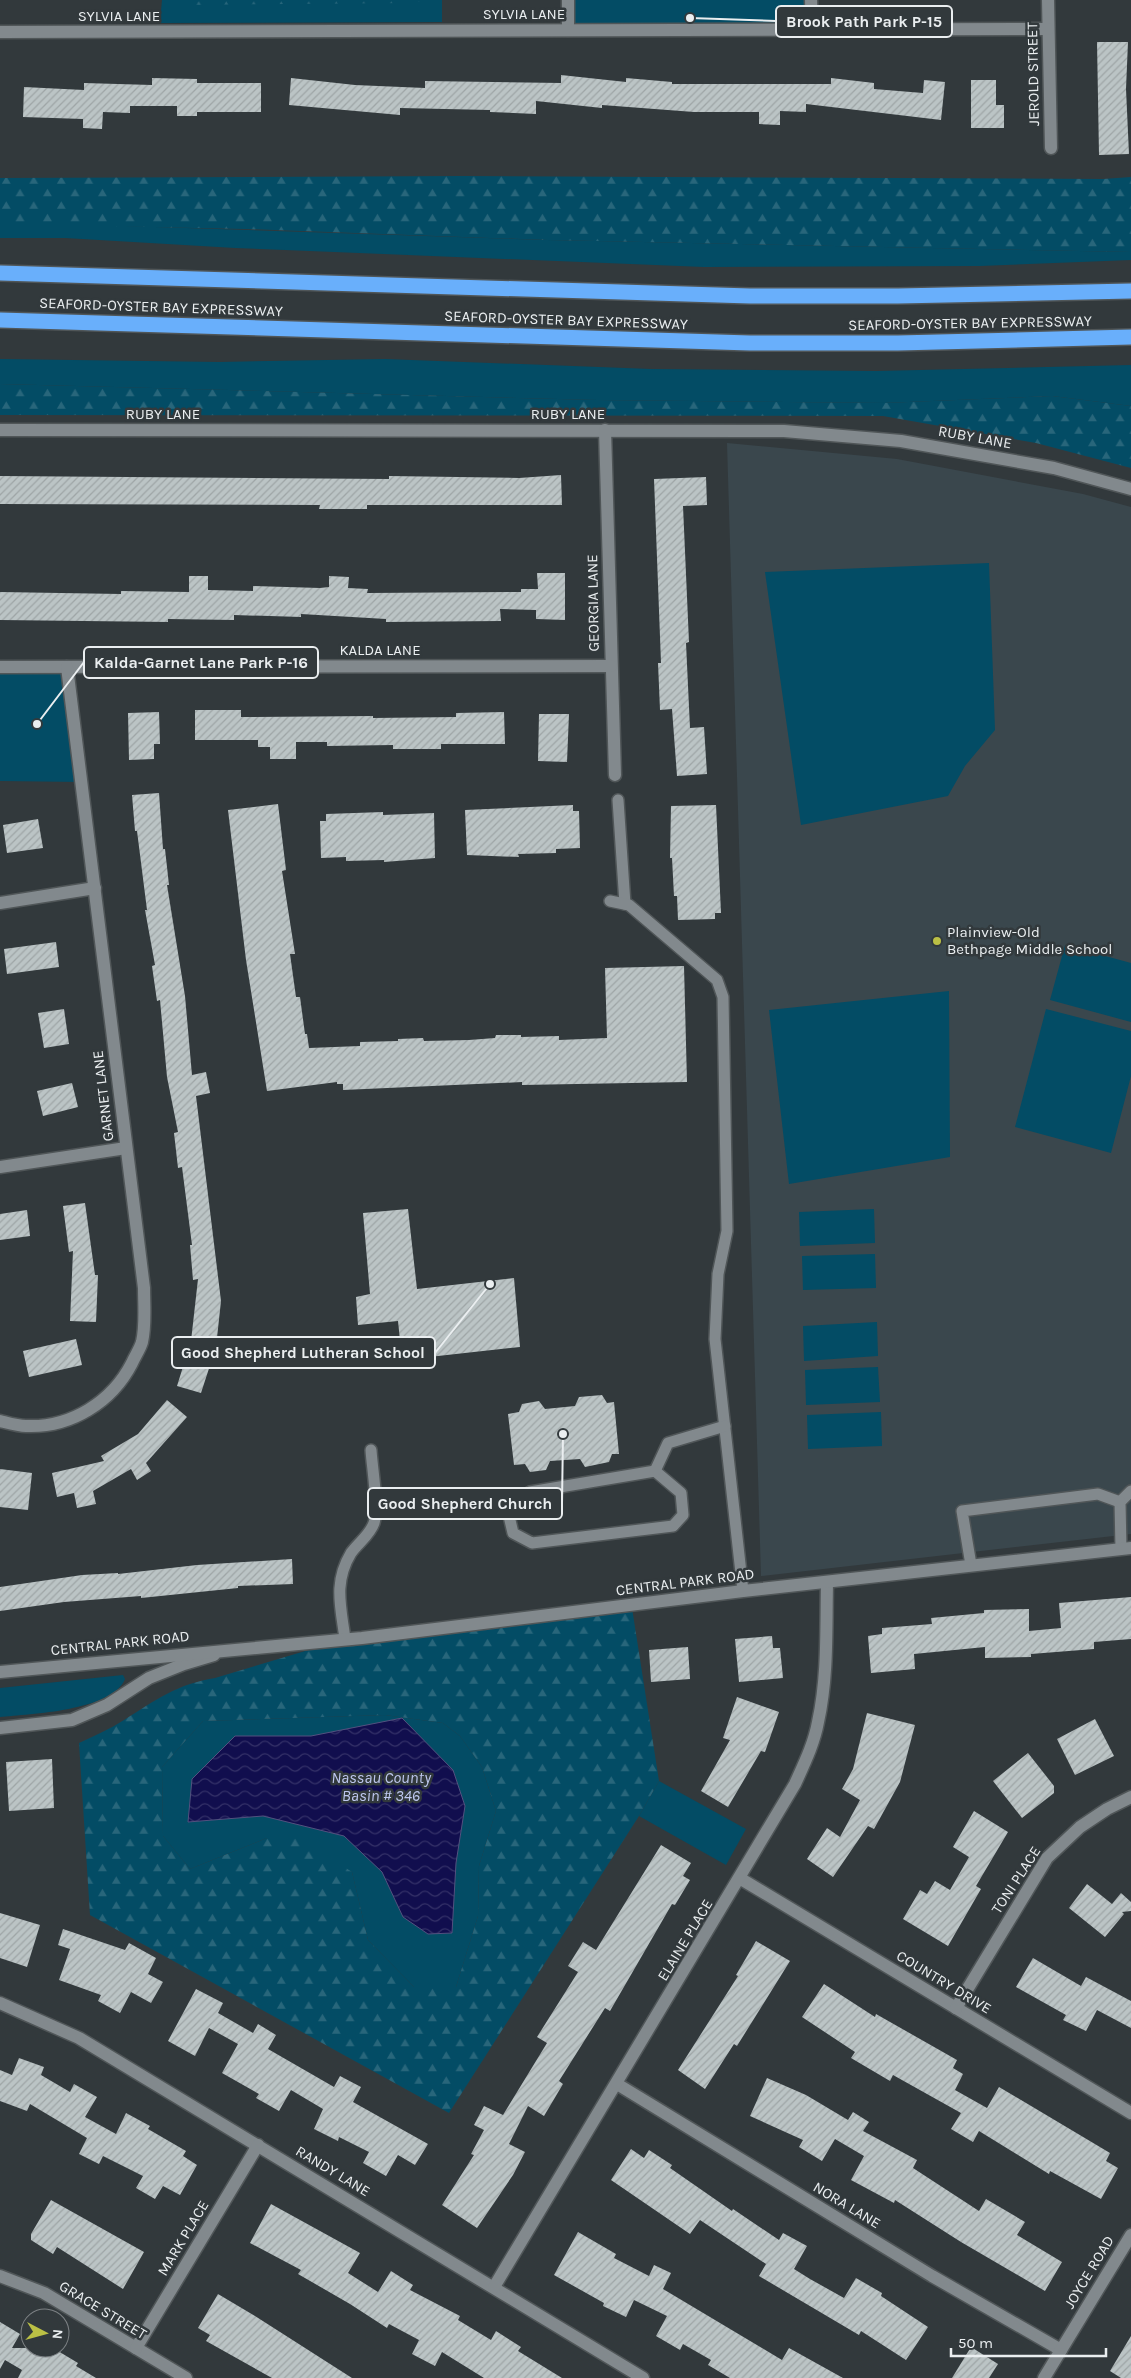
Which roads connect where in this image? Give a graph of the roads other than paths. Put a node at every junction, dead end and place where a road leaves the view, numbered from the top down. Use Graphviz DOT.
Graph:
graph roads {
  1 [pos="568,0"];
  2 [pos="811,0"];
  3 [pos="1048,0"];
  4 [pos="812,29"];
  5 [pos="1048,29"];
  6 [pos="568,30"];
  7 [pos="0,32"];
  8 [pos="1051,148"];
  9 [pos="0,273"];
  10 [pos="1131,291"];
  11 [pos="0,320"];
  12 [pos="1131,338"];
  13 [pos="0,430"];
  14 [pos="605,430"];
  15 [pos="1131,489"];
  16 [pos="610,666"];
  17 [pos="0,667"];
  18 [pos="68,667"];
  19 [pos="615,775"];
  20 [pos="618,800"];
  21 [pos="95,888"];
  22 [pos="610,901"];
  23 [pos="0,903"];
  24 [pos="625,904"];
  25 [pos="126,1148"];
  26 [pos="0,1167"];
  27 [pos="0,1421"];
  28 [pos="725,1426"];
  29 [pos="371,1450"];
  30 [pos="655,1471"];
  31 [pos="1131,1491"];
  32 [pos="1120,1502"];
  33 [pos="1126,1549"];
  34 [pos="971,1565"];
  35 [pos="827,1583"];
  36 [pos="742,1591"];
  37 [pos="345,1639"];
  38 [pos="243,1648"];
  39 [pos="0,1672"];
  40 [pos="0,1728"];
  41 [pos="1131,1797"];
  42 [pos="740,1879"];
  43 [pos="0,2003"];
  44 [pos="956,2008"];
  45 [pos="617,2084"];
  46 [pos="1131,2113"];
  47 [pos="258,2145"];
  48 [pos="1131,2235"];
  49 [pos="0,2276"];
  50 [pos="494,2287"];
  51 [pos="136,2348"];
  52 [pos="1061,2350"];
  53 [pos="186,2378"];
  54 [pos="643,2378"];
  55 [pos="1044,2378"];
  1 -- 6 [label="street"];
  2 -- 4 [label="street"];
  3 -- 5 [label="street, JEROLD STREET"];
  4 -- 5 [label="street, SYLVIA LANE"];
  4 -- 6 [label="street, SYLVIA LANE"];
  5 -- 8 [label="street, JEROLD STREET"];
  6 -- 7 [label="street, SYLVIA LANE"];
  9 -- 10 [label="highway, SEAFORD-OYSTER BAY EXPRESSWAY"];
  11 -- 12 [label="highway, SEAFORD-OYSTER BAY EXPRESSWAY"];
  13 -- 14 [label="street, RUBY LANE"];
  14 -- 15 [label="street, RUBY LANE"];
  14 -- 16 [label="street, GEORGIA LANE"];
  16 -- 18 [label="street, KALDA LANE"];
  16 -- 19 [label="street, GEORGIA LANE"];
  17 -- 18 [label="street, KALDA LANE"];
  18 -- 21 [label="street, GARNET LANE"];
  20 -- 24 [label="lane"];
  21 -- 23 [label="street"];
  21 -- 25 [label="street, GARNET LANE"];
  22 -- 24 [label="lane"];
  24 -- 28 [label="lane"];
  25 -- 26 [label="street"];
  25 -- 27 [label="street, GARNET LANE"];
  28 -- 30 [label="lane"];
  28 -- 36 [label="lane"];
  29 -- 37 [label="lane"];
  30 -- 30 [label="lane"];
  31 -- 32 [label="lane"];
  32 -- 33 [label="lane"];
  32 -- 34 [label="lane"];
  33 -- 34 [label="street, CENTRAL PARK ROAD"];
  34 -- 35 [label="street, CENTRAL PARK ROAD"];
  35 -- 36 [label="street, CENTRAL PARK ROAD"];
  35 -- 42 [label="street, ELAINE PLACE"];
  36 -- 37 [label="street, CENTRAL PARK ROAD"];
  37 -- 38 [label="street, CENTRAL PARK ROAD"];
  38 -- 39 [label="street, CENTRAL PARK ROAD"];
  38 -- 40 [label="street, CENTRAL PARK ROAD"];
  41 -- 44 [label="street, TONI PLACE"];
  42 -- 44 [label="street, COUNTRY DRIVE"];
  42 -- 45 [label="street, ELAINE PLACE"];
  43 -- 47 [label="street, RANDY LANE"];
  44 -- 46 [label="street, COUNTRY DRIVE"];
  45 -- 50 [label="street, ELAINE PLACE"];
  45 -- 52 [label="street, NORA LANE"];
  47 -- 50 [label="street, RANDY LANE"];
  47 -- 51 [label="street, MARK PLACE"];
  48 -- 52 [label="street, JOYCE ROAD"];
  49 -- 51 [label="street, GRACE STREET"];
  50 -- 54 [label="street, RANDY LANE"];
  51 -- 53 [label="street, GRACE STREET"];
  52 -- 55 [label="street, JOYCE ROAD"];
}
